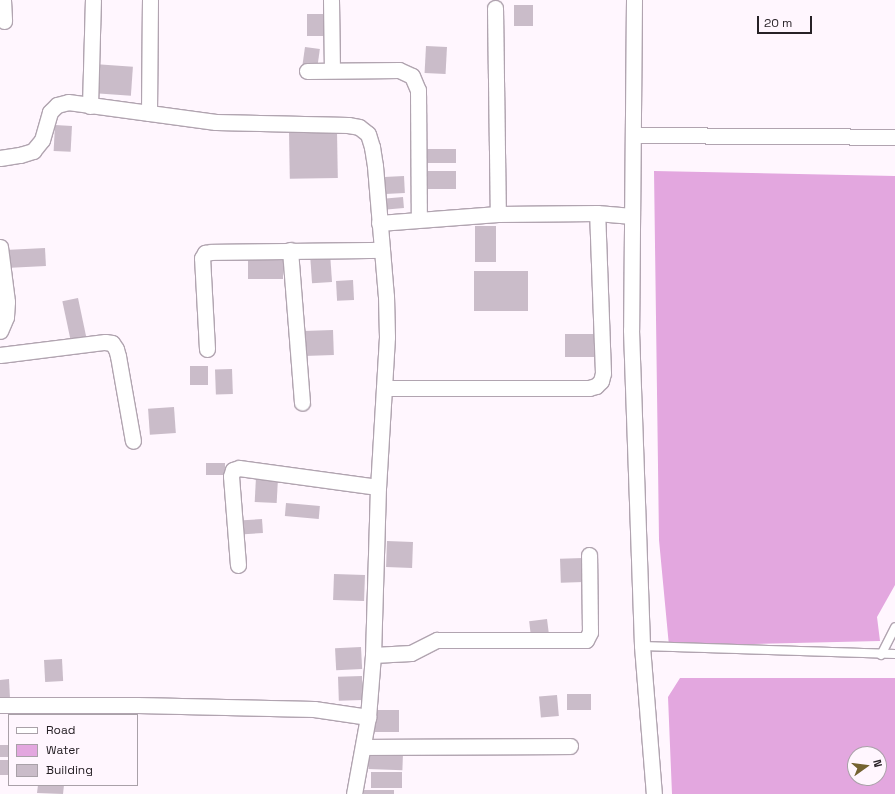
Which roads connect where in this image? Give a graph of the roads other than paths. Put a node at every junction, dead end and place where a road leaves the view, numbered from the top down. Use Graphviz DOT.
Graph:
graph roads {
  1 [pos="4,0"];
  2 [pos="93,0"];
  3 [pos="150,0"];
  4 [pos="331,0"];
  5 [pos="634,0"];
  6 [pos="495,8"];
  7 [pos="4,21"];
  8 [pos="332,70"];
  9 [pos="307,71"];
  10 [pos="90,106"];
  11 [pos="149,113"];
  12 [pos="633,135"];
  13 [pos="895,138"];
  14 [pos="0,158"];
  15 [pos="498,214"];
  16 [pos="597,214"];
  17 [pos="632,216"];
  18 [pos="419,219"];
  19 [pos="379,224"];
  20 [pos="0,247"];
  21 [pos="290,250"];
  22 [pos="382,250"];
  23 [pos="0,331"];
  24 [pos="207,349"];
  25 [pos="0,355"];
  26 [pos="384,388"];
  27 [pos="302,403"];
  28 [pos="133,441"];
  29 [pos="378,487"];
  30 [pos="588,555"];
  31 [pos="238,565"];
  32 [pos="895,627"];
  33 [pos="642,646"];
  34 [pos="895,654"];
  35 [pos="373,655"];
  36 [pos="881,655"];
  37 [pos="0,704"];
  38 [pos="368,717"];
  39 [pos="570,746"];
  40 [pos="362,748"];
  41 [pos="354,794"];
  42 [pos="654,794"];
  1 -- 7 [label="street"];
  2 -- 10 [label="street"];
  3 -- 11 [label="street"];
  4 -- 8 [label="street"];
  5 -- 12 [label="street"];
  6 -- 15 [label="street"];
  8 -- 9 [label="street"];
  8 -- 18 [label="street"];
  10 -- 11 [label="street"];
  10 -- 14 [label="street"];
  11 -- 19 [label="street"];
  12 -- 13 [label="street"];
  12 -- 17 [label="street"];
  15 -- 16 [label="street"];
  15 -- 18 [label="street"];
  16 -- 17 [label="street"];
  16 -- 26 [label="street"];
  17 -- 33 [label="street"];
  18 -- 19 [label="street"];
  19 -- 22 [label="street"];
  20 -- 23 [label="street"];
  21 -- 22 [label="street"];
  21 -- 24 [label="street"];
  21 -- 27 [label="street"];
  22 -- 26 [label="street"];
  25 -- 28 [label="street"];
  26 -- 29 [label="street"];
  29 -- 31 [label="street"];
  29 -- 35 [label="street"];
  30 -- 35 [label="street"];
  32 -- 36 [label="lane"];
  33 -- 36 [label="lane"];
  33 -- 42 [label="street"];
  34 -- 36 [label="lane"];
  35 -- 38 [label="street"];
  37 -- 38 [label="street"];
  38 -- 40 [label="street"];
  39 -- 40 [label="street"];
  40 -- 41 [label="street"];
}
